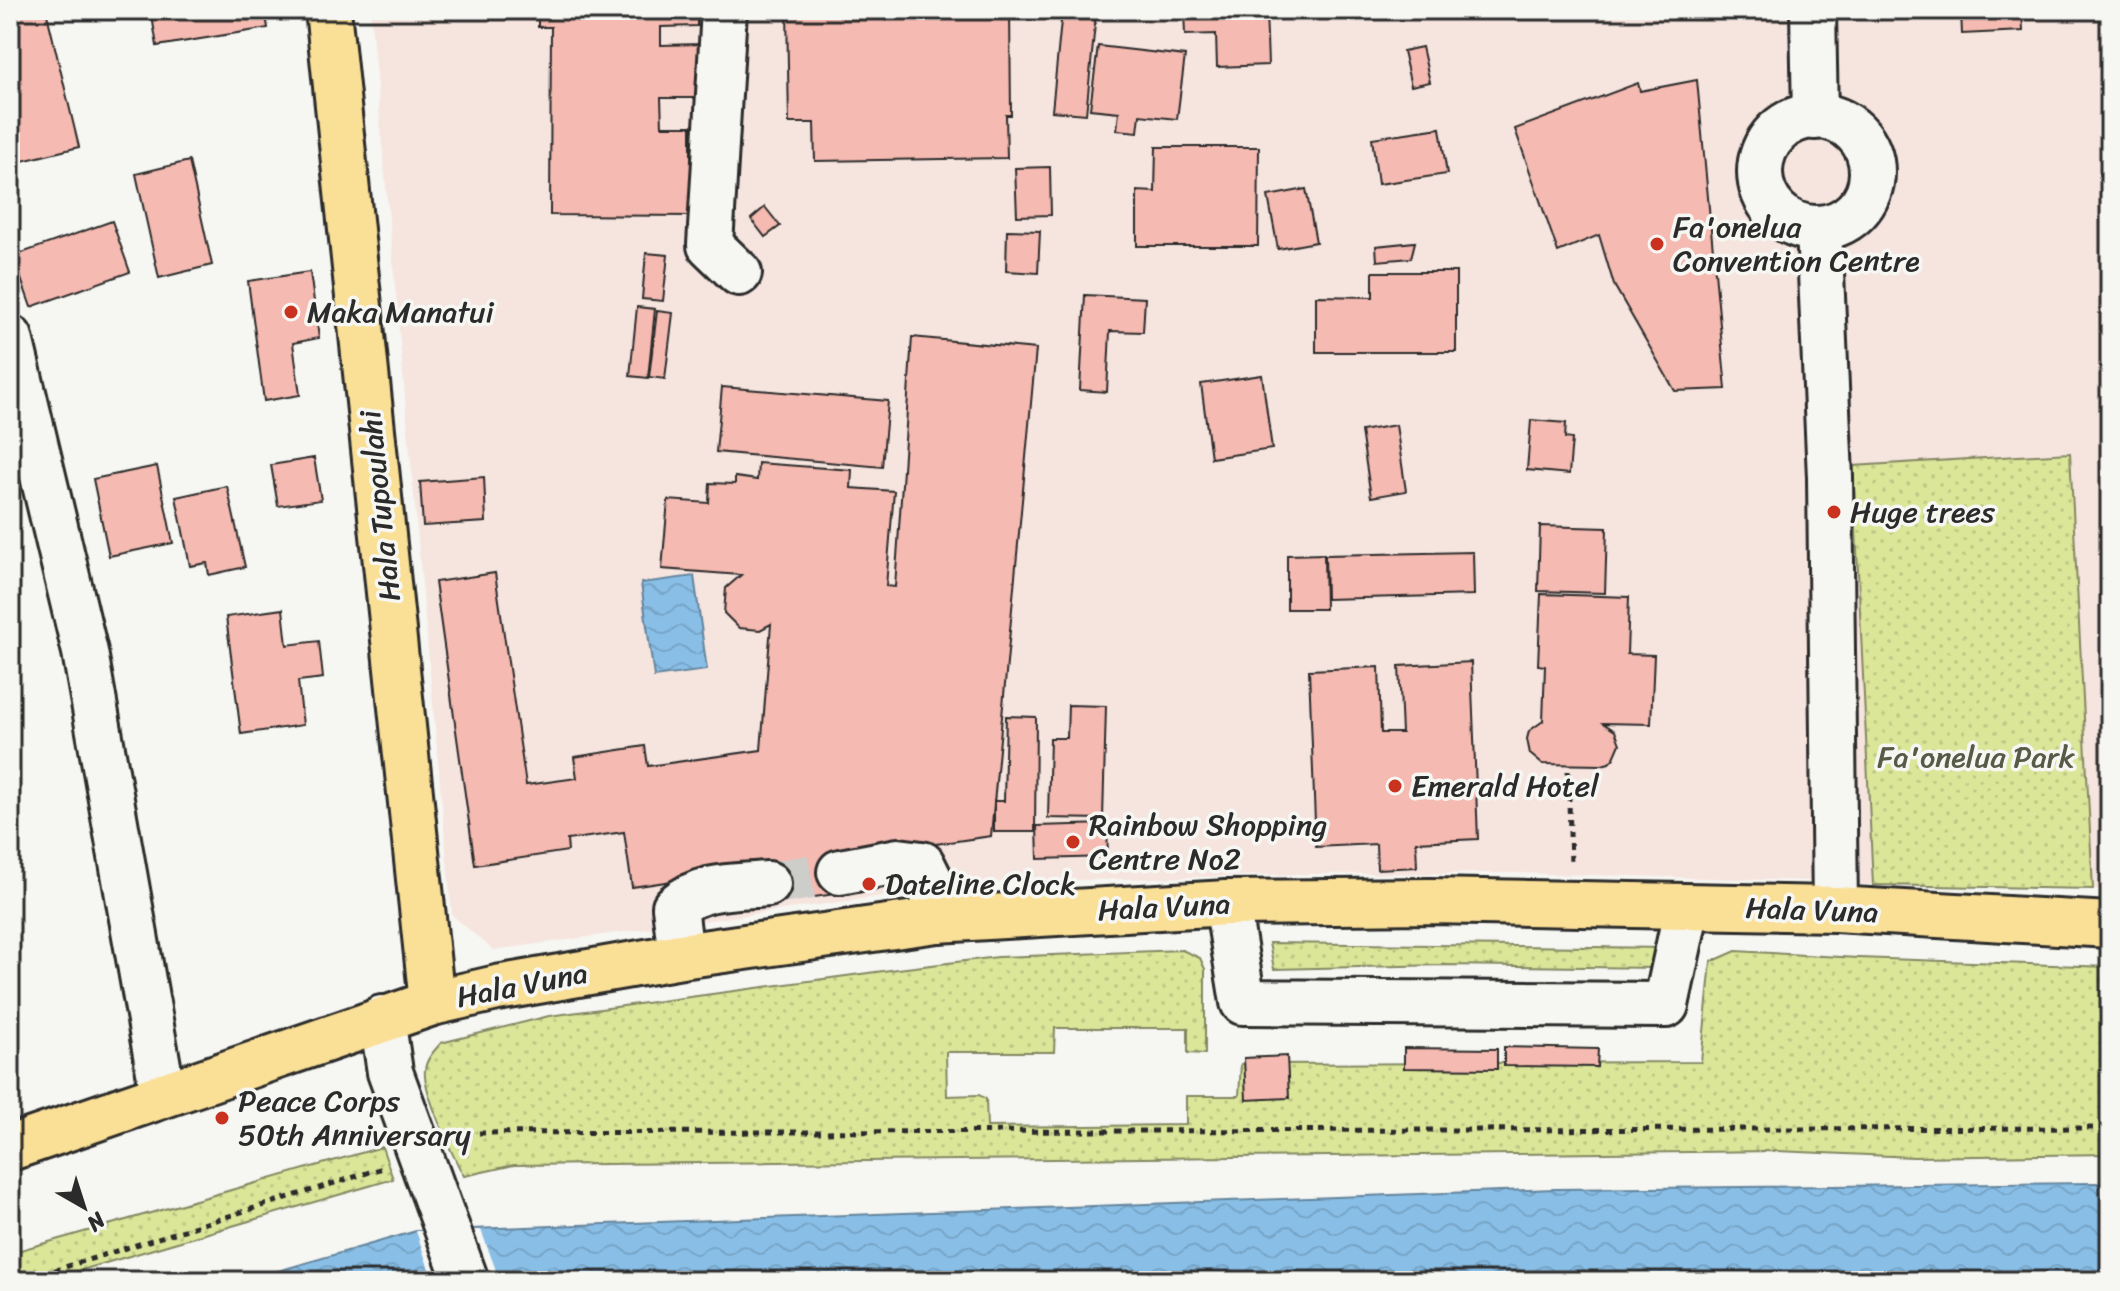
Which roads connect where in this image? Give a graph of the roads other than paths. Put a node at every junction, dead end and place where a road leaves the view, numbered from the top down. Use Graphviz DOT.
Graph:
graph roads {
  1 [pos="328,10"];
  2 [pos="724,10"];
  3 [pos="1813,10"];
  4 [pos="1815,117"];
  5 [pos="1819,228"];
  6 [pos="739,273"];
  7 [pos="10,338"];
  8 [pos="840,872"];
  9 [pos="768,884"];
  10 [pos="1227,903"];
  11 [pos="1687,907"];
  12 [pos="1835,909"];
  13 [pos="937,920"];
  14 [pos="2110,925"];
  15 [pos="681,956"];
  16 [pos="432,1003"];
  17 [pos="382,1018"];
  18 [pos="163,1094"];
  19 [pos="10,1148"];
  20 [pos="466,1281"];
  1 -- 16 [label="main road, Hala Tupoulahi"];
  2 -- 6 [label="street"];
  3 -- 4 [label="street"];
  4 -- 5 [label="street"];
  4 -- 5 [label="street"];
  5 -- 12 [label="street"];
  7 -- 18 [label="street"];
  8 -- 13 [label="street"];
  9 -- 15 [label="street"];
  10 -- 11 [label="main road, Hala Vuna"];
  10 -- 11 [label="street"];
  10 -- 13 [label="main road, Hala Vuna"];
  11 -- 12 [label="main road, Hala Vuna"];
  12 -- 14 [label="main road, Hala Vuna"];
  13 -- 15 [label="main road, Hala Vuna"];
  15 -- 16 [label="main road, Hala Vuna"];
  16 -- 17 [label="main road, Hala Vuna"];
  17 -- 18 [label="main road, Hala Vuna"];
  17 -- 20 [label="street"];
  18 -- 19 [label="main road, Hala Vuna"];
}
